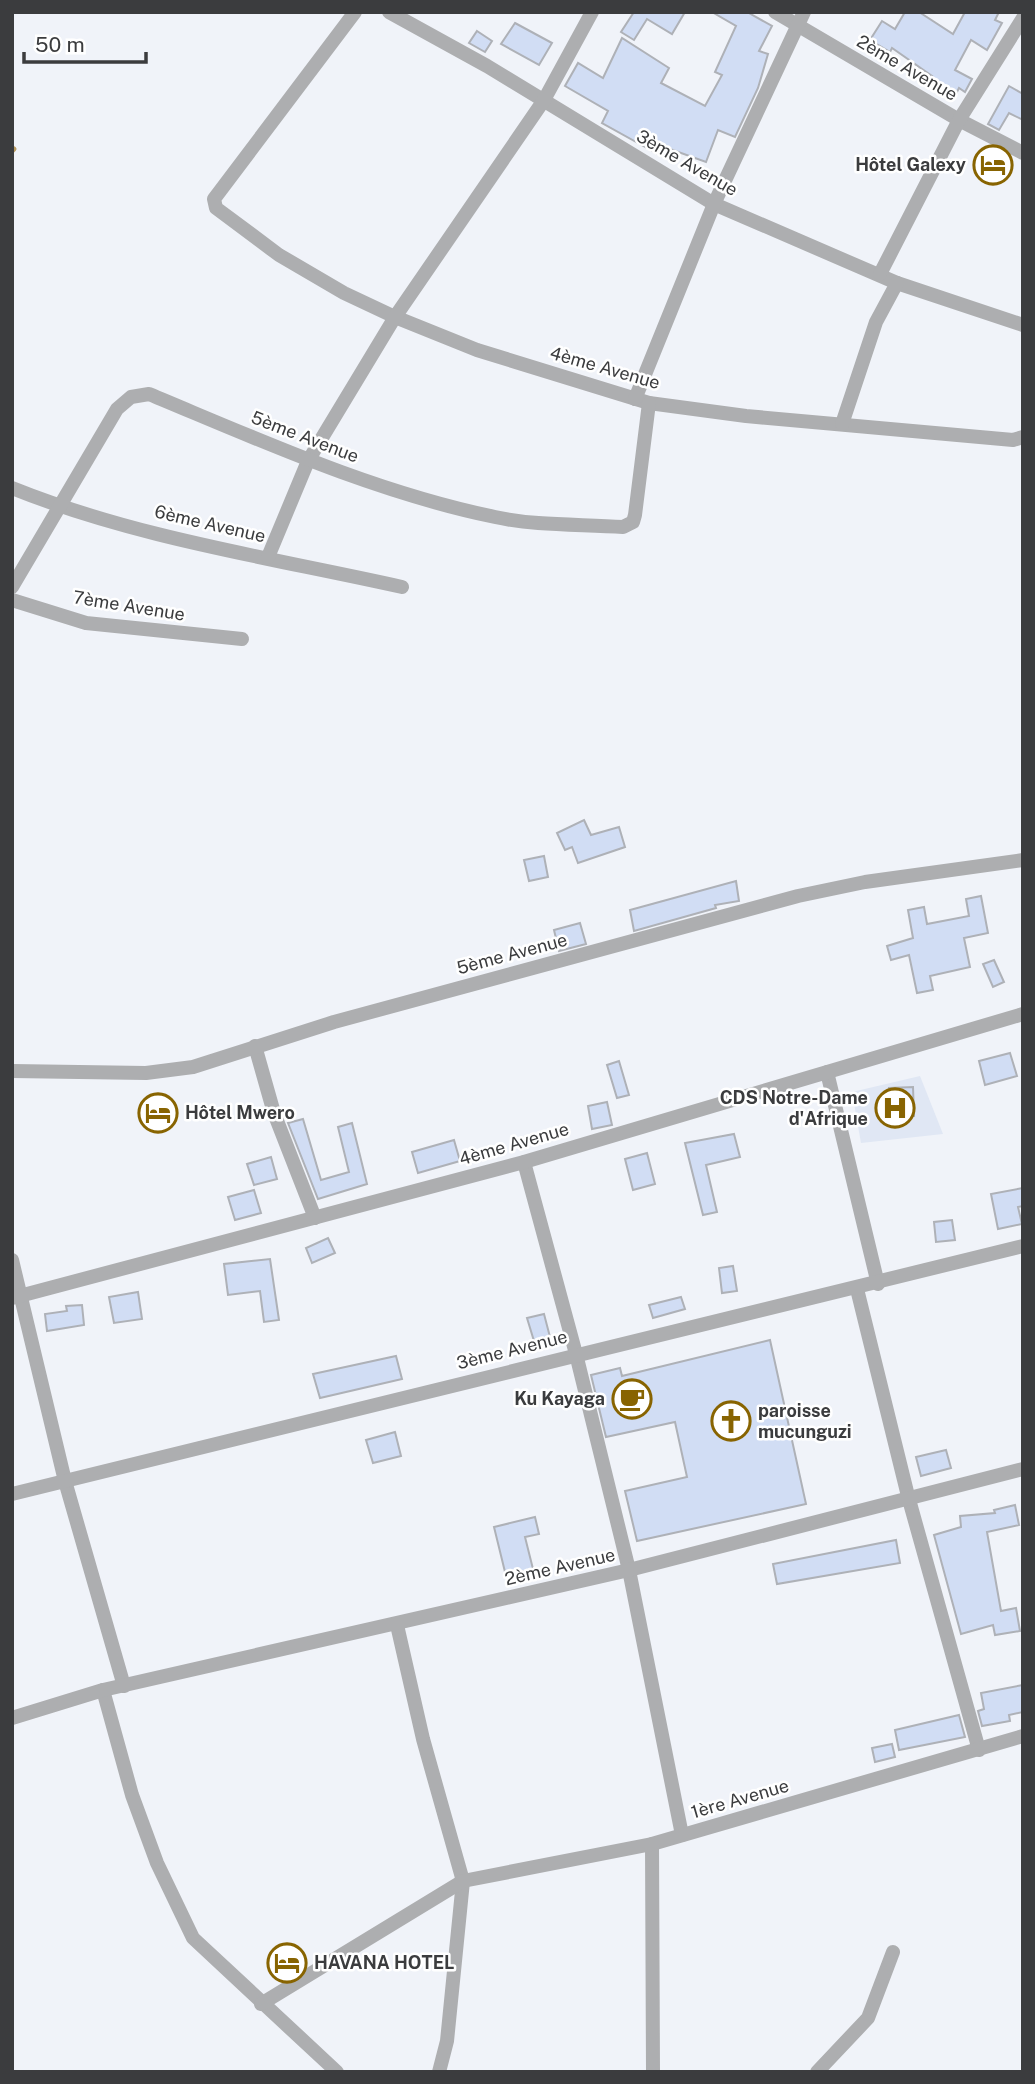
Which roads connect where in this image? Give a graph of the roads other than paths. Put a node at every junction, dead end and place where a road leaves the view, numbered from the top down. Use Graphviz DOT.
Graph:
graph roads {
  1 [pos="355,12"];
  2 [pos="389,12"];
  3 [pos="592,12"];
  4 [pos="775,12"];
  5 [pos="804,12"];
  6 [pos="1023,18"];
  7 [pos="796,25"];
  8 [pos="544,100"];
  9 [pos="959,120"];
  10 [pos="1023,153"];
  11 [pos="714,204"];
  12 [pos="880,274"];
  13 [pos="897,283"];
  14 [pos="396,317"];
  15 [pos="1023,325"];
  16 [pos="642,401"];
  17 [pos="842,424"];
  18 [pos="1021,438"];
  19 [pos="308,461"];
  20 [pos="12,488"];
  21 [pos="61,508"];
  22 [pos="268,557"];
  23 [pos="12,587"];
  24 [pos="402,587"];
  25 [pos="12,600"];
  26 [pos="242,639"];
  27 [pos="1023,860"];
  28 [pos="1023,1014"];
  29 [pos="255,1046"];
  30 [pos="12,1071"];
  31 [pos="828,1072"];
  32 [pos="524,1162"];
  33 [pos="315,1218"];
  34 [pos="1023,1246"];
  35 [pos="12,1260"];
  36 [pos="878,1284"];
  37 [pos="857,1289"];
  38 [pos="17,1297"];
  39 [pos="576,1354"];
  40 [pos="1023,1469"];
  41 [pos="65,1481"];
  42 [pos="12,1494"];
  43 [pos="908,1496"];
  44 [pos="629,1570"];
  45 [pos="397,1625"];
  46 [pos="124,1686"];
  47 [pos="103,1690"];
  48 [pos="12,1718"];
  49 [pos="1023,1736"];
  50 [pos="979,1749"];
  51 [pos="682,1835"];
  52 [pos="652,1844"];
  53 [pos="463,1881"];
  54 [pos="893,1952"];
  55 [pos="261,2004"];
  56 [pos="337,2072"];
  57 [pos="439,2072"];
  58 [pos="653,2072"];
  59 [pos="817,2072"];
  1 -- 14 [label="street, 4ème Avenue"];
  2 -- 8 [label="street, 3ème Avenue"];
  3 -- 8 [label="street"];
  4 -- 7 [label="street, 2ème Avenue"];
  5 -- 7 [label="street"];
  6 -- 9 [label="street"];
  7 -- 9 [label="street, 2ème Avenue"];
  7 -- 11 [label="street"];
  8 -- 11 [label="street, 3ème Avenue"];
  8 -- 14 [label="street"];
  9 -- 10 [label="street, 2ème Avenue"];
  9 -- 12 [label="street"];
  11 -- 12 [label="street, 3ème Avenue"];
  11 -- 16 [label="street"];
  12 -- 13 [label="street, 3ème Avenue"];
  13 -- 15 [label="street, 3ème Avenue"];
  13 -- 17 [label="street"];
  14 -- 16 [label="street, 4ème Avenue"];
  14 -- 19 [label="street"];
  16 -- 17 [label="street, 4ème Avenue"];
  16 -- 19 [label="street, 5ème Avenue"];
  17 -- 18 [label="street, 4ème Avenue"];
  19 -- 21 [label="street, 5ème Avenue"];
  19 -- 22 [label="street"];
  20 -- 21 [label="street, 6ème Avenue"];
  21 -- 22 [label="street, 6ème Avenue"];
  21 -- 23 [label="street"];
  22 -- 24 [label="street, 6ème Avenue"];
  25 -- 26 [label="street, 7ème Avenue"];
  27 -- 29 [label="street, 5ème Avenue"];
  28 -- 31 [label="street, 4ème Avenue"];
  29 -- 30 [label="street, 5ème Avenue"];
  29 -- 33 [label="street"];
  31 -- 32 [label="street, 4ème Avenue"];
  31 -- 36 [label="street"];
  32 -- 33 [label="street, 4ème Avenue"];
  32 -- 39 [label="street"];
  33 -- 38 [label="street, 4ème Avenue"];
  34 -- 36 [label="street, 3ème Avenue"];
  35 -- 38 [label="street"];
  36 -- 37 [label="street, 3ème Avenue"];
  37 -- 39 [label="street, 3ème Avenue"];
  37 -- 43 [label="street"];
  38 -- 41 [label="street"];
  39 -- 41 [label="street, 3ème Avenue"];
  39 -- 44 [label="street"];
  40 -- 43 [label="street, 2ème Avenue"];
  41 -- 42 [label="street, 3ème Avenue"];
  41 -- 46 [label="street"];
  43 -- 44 [label="street, 2ème Avenue"];
  43 -- 50 [label="street"];
  44 -- 45 [label="street, 2ème Avenue"];
  44 -- 51 [label="street"];
  45 -- 46 [label="street, 2ème Avenue"];
  45 -- 53 [label="street"];
  46 -- 47 [label="street, 2ème Avenue"];
  47 -- 48 [label="street, 2ème Avenue"];
  47 -- 55 [label="street"];
  49 -- 50 [label="street, 1ère Avenue"];
  50 -- 51 [label="street, 1ère Avenue"];
  51 -- 52 [label="street, 1ère Avenue"];
  52 -- 53 [label="street, 1ère Avenue"];
  52 -- 58 [label="street"];
  53 -- 55 [label="street"];
  53 -- 57 [label="street"];
  54 -- 59 [label="street"];
  55 -- 56 [label="street"];
}
